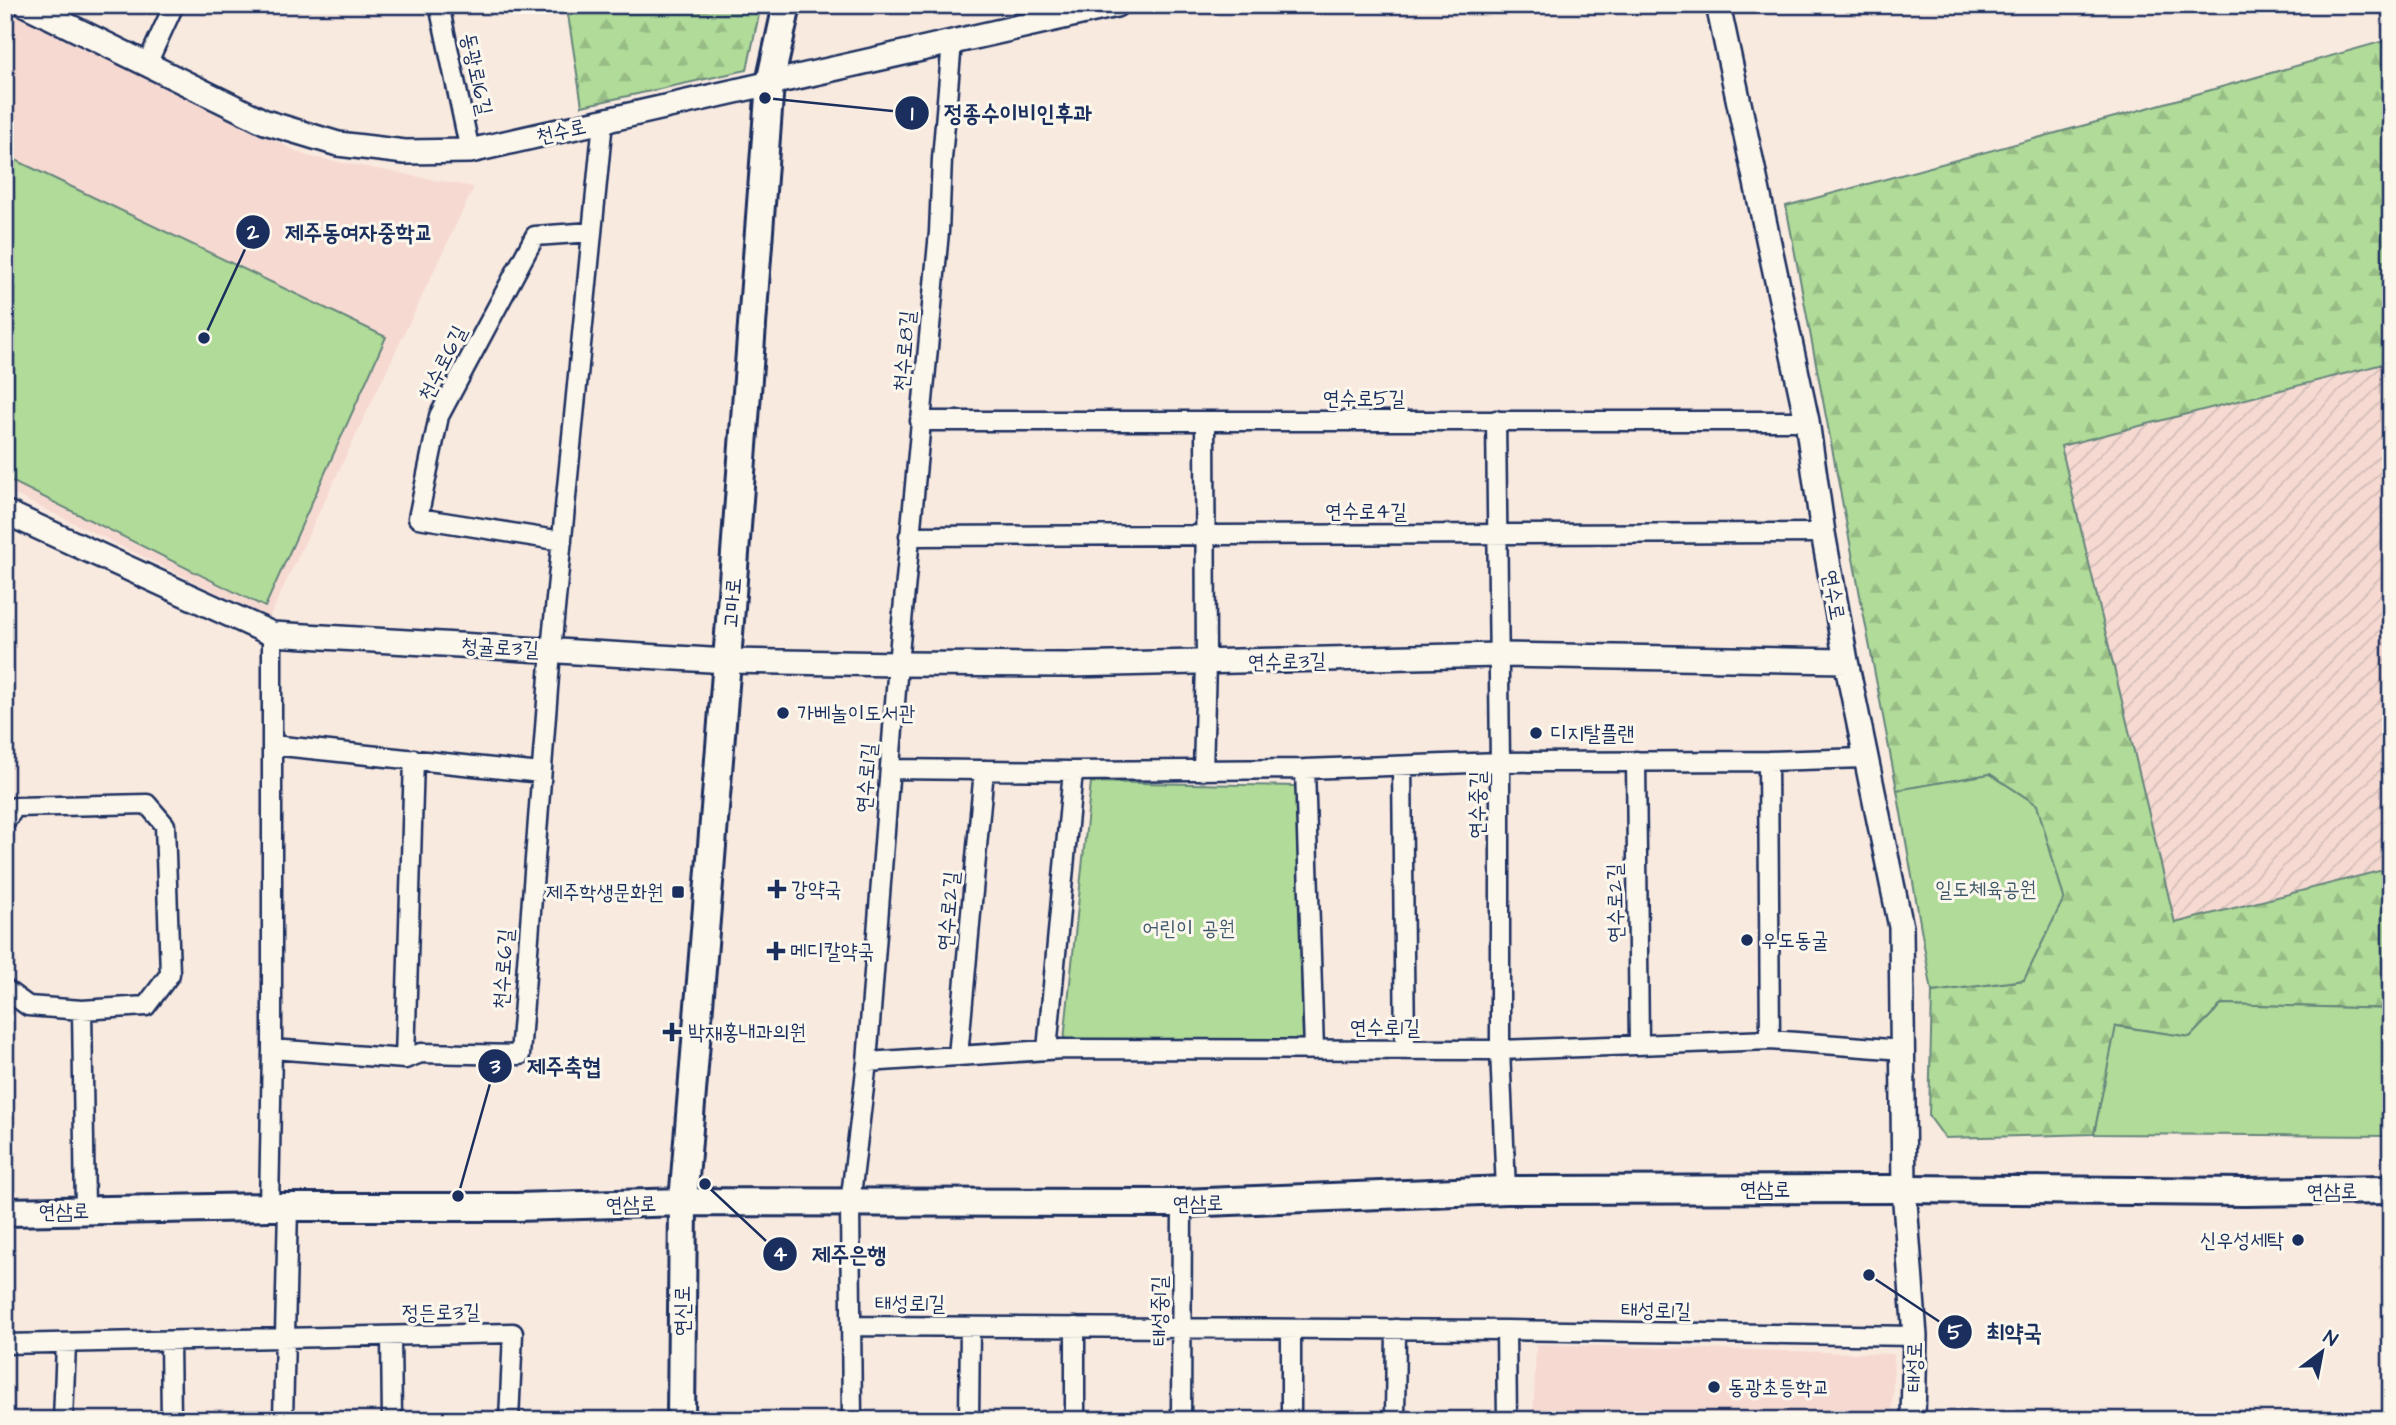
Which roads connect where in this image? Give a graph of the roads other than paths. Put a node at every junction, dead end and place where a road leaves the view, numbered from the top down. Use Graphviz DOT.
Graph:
graph roads {
  1 [pos="26,5"];
  2 [pos="174,5"];
  3 [pos="439,5"];
  4 [pos="787,5"];
  5 [pos="1718,5"];
  6 [pos="1103,7"];
  7 [pos="952,42"];
  8 [pos="148,64"];
  9 [pos="770,83"];
  10 [pos="603,121"];
  11 [pos="470,151"];
  12 [pos="592,232"];
  13 [pos="1496,420"];
  14 [pos="920,421"];
  15 [pos="1205,421"];
  16 [pos="1807,421"];
  17 [pos="5,512"];
  18 [pos="1498,533"];
  19 [pos="1823,533"];
  20 [pos="1205,535"];
  21 [pos="909,536"];
  22 [pos="562,541"];
  23 [pos="272,634"];
  24 [pos="551,650"];
  25 [pos="1499,655"];
  26 [pos="727,660"];
  27 [pos="1846,661"];
  28 [pos="1206,663"];
  29 [pos="898,664"];
  30 [pos="272,745"];
  31 [pos="1865,758"];
  32 [pos="414,759"];
  33 [pos="1636,761"];
  34 [pos="1768,761"];
  35 [pos="1500,762"];
  36 [pos="1402,766"];
  37 [pos="890,769"];
  38 [pos="1305,769"];
  39 [pos="984,770"];
  40 [pos="1073,771"];
  41 [pos="1203,771"];
  42 [pos="541,773"];
  43 [pos="5,822"];
  44 [pos="5,989"];
  45 [pos="82,1010"];
  46 [pos="1770,1040"];
  47 [pos="1639,1044"];
  48 [pos="272,1049"];
  49 [pos="1047,1050"];
  50 [pos="1314,1050"];
  51 [pos="1405,1050"];
  52 [pos="1500,1050"];
  53 [pos="1903,1050"];
  54 [pos="958,1056"];
  55 [pos="405,1059"];
  56 [pos="867,1062"];
  57 [pos="1904,1188"];
  58 [pos="1506,1190"];
  59 [pos="2391,1190"];
  60 [pos="683,1202"];
  61 [pos="1182,1203"];
  62 [pos="850,1204"];
  63 [pos="278,1207"];
  64 [pos="85,1210"];
  65 [pos="5,1212"];
  66 [pos="851,1326"];
  67 [pos="970,1327"];
  68 [pos="1075,1327"];
  69 [pos="1181,1328"];
  70 [pos="1291,1329"];
  71 [pos="1396,1329"];
  72 [pos="1506,1330"];
  73 [pos="391,1336"];
  74 [pos="1915,1336"];
  75 [pos="283,1339"];
  76 [pos="170,1341"];
  77 [pos="5,1344"];
  78 [pos="66,1344"];
  79 [pos="63,1420"];
  80 [pos="171,1420"];
  81 [pos="283,1420"];
  82 [pos="392,1420"];
  83 [pos="509,1420"];
  84 [pos="681,1420"];
  85 [pos="852,1420"];
  86 [pos="969,1420"];
  87 [pos="1075,1420"];
  88 [pos="1181,1420"];
  89 [pos="1291,1420"];
  90 [pos="1395,1420"];
  91 [pos="1507,1420"];
  92 [pos="1913,1420"];
  1 -- 8 [label="street, 천수로"];
  2 -- 8 [label="street"];
  3 -- 11 [label="street, 동광로16길"];
  4 -- 9 [label="main road, 고마로"];
  5 -- 16 [label="street, 연수로"];
  6 -- 7 [label="street, 천수로"];
  7 -- 9 [label="street, 천수로"];
  7 -- 14 [label="street, 천수로8길"];
  8 -- 11 [label="street, 천수로"];
  9 -- 10 [label="street, 천수로"];
  9 -- 26 [label="main road, 고마로"];
  10 -- 11 [label="street, 천수로"];
  10 -- 12 [label="street, 천수로6길"];
  12 -- 22 [label="street, 천수로6길"];
  12 -- 22 [label="street, 천수로6길"];
  13 -- 15 [label="street, 연수로5길"];
  13 -- 16 [label="street, 연수로5길"];
  13 -- 18 [label="street, 연수중길"];
  14 -- 15 [label="street, 연수로5길"];
  14 -- 21 [label="street, 천수로8길"];
  15 -- 20 [label="street"];
  16 -- 19 [label="street, 연수로"];
  17 -- 23 [label="street, 청귤로3길"];
  18 -- 19 [label="street, 연수로4길"];
  18 -- 20 [label="street, 연수로4길"];
  18 -- 25 [label="street, 연수중길"];
  19 -- 27 [label="street, 연수로"];
  20 -- 21 [label="street, 연수로4길"];
  20 -- 28 [label="street"];
  21 -- 29 [label="street, 천수로8길"];
  22 -- 24 [label="street, 천수로6길"];
  23 -- 24 [label="street, 청귤로3길"];
  23 -- 30 [label="street"];
  24 -- 26 [label="street, 청귤로3길"];
  24 -- 42 [label="street, 천수로6길"];
  25 -- 27 [label="street, 연수로3길"];
  25 -- 28 [label="street, 연수로3길"];
  25 -- 35 [label="street, 연수중길"];
  26 -- 29 [label="street, 연수로3길"];
  26 -- 60 [label="main road, 고마로"];
  27 -- 31 [label="street, 연수로"];
  28 -- 29 [label="street, 연수로3길"];
  28 -- 41 [label="street"];
  29 -- 37 [label="street, 연수로1길"];
  30 -- 32 [label="street"];
  30 -- 48 [label="street"];
  31 -- 34 [label="street"];
  31 -- 53 [label="street, 연수로"];
  32 -- 42 [label="street"];
  32 -- 55 [label="street"];
  33 -- 34 [label="street"];
  33 -- 35 [label="street"];
  33 -- 47 [label="street, 연수로2길"];
  34 -- 46 [label="street"];
  35 -- 36 [label="street"];
  35 -- 52 [label="street, 연수중길"];
  36 -- 38 [label="street"];
  36 -- 51 [label="street"];
  37 -- 39 [label="street"];
  37 -- 56 [label="street, 연수로1길"];
  38 -- 41 [label="street"];
  38 -- 50 [label="street"];
  39 -- 40 [label="street"];
  39 -- 54 [label="street, 연수로2길"];
  40 -- 41 [label="street"];
  40 -- 49 [label="street"];
  42 -- 55 [label="street, 천수로6길"];
  43 -- 45 [label="street"];
  44 -- 45 [label="street"];
  45 -- 64 [label="street"];
  46 -- 47 [label="street, 연수로1길"];
  46 -- 53 [label="street, 연수로1길"];
  47 -- 52 [label="street, 연수로1길"];
  48 -- 55 [label="street, 천수로6길"];
  48 -- 63 [label="street"];
  49 -- 50 [label="street, 연수로1길"];
  49 -- 54 [label="street, 연수로1길"];
  50 -- 51 [label="street, 연수로1길"];
  51 -- 52 [label="street, 연수로1길"];
  52 -- 58 [label="street, 연수중길"];
  53 -- 57 [label="street, 연수로"];
  54 -- 56 [label="street, 연수로1길"];
  56 -- 62 [label="street, 연수로1길"];
  57 -- 58 [label="main road, 연삼로"];
  57 -- 59 [label="main road, 연삼로"];
  57 -- 74 [label="street, 태성로"];
  58 -- 61 [label="main road, 연삼로"];
  60 -- 62 [label="main road, 연삼로"];
  60 -- 63 [label="main road, 연삼로"];
  60 -- 84 [label="main road, 연신로"];
  61 -- 62 [label="main road, 연삼로"];
  61 -- 69 [label="street, 태성중1길"];
  62 -- 66 [label="street"];
  63 -- 64 [label="main road, 연삼로"];
  63 -- 75 [label="street"];
  64 -- 65 [label="main road, 연삼로"];
  66 -- 67 [label="street, 태성로1길"];
  66 -- 85 [label="street"];
  67 -- 68 [label="street, 태성로1길"];
  67 -- 86 [label="street, 태성로1길"];
  68 -- 69 [label="street, 태성로1길"];
  68 -- 87 [label="street"];
  69 -- 70 [label="street, 태성로1길"];
  69 -- 88 [label="street, 태성중1길"];
  70 -- 71 [label="street, 태성로1길"];
  70 -- 89 [label="street"];
  71 -- 72 [label="street, 태성로1길"];
  71 -- 90 [label="street"];
  72 -- 74 [label="street, 태성로1길"];
  72 -- 91 [label="street"];
  73 -- 75 [label="street, 정든로3길"];
  73 -- 82 [label="street"];
  73 -- 83 [label="street, 정든로3길"];
  74 -- 92 [label="street, 태성로"];
  75 -- 76 [label="street, 정든로3길"];
  75 -- 81 [label="street"];
  76 -- 78 [label="street, 정든로3길"];
  76 -- 80 [label="street"];
  77 -- 78 [label="street, 정든로3길"];
  78 -- 79 [label="street"];
}
